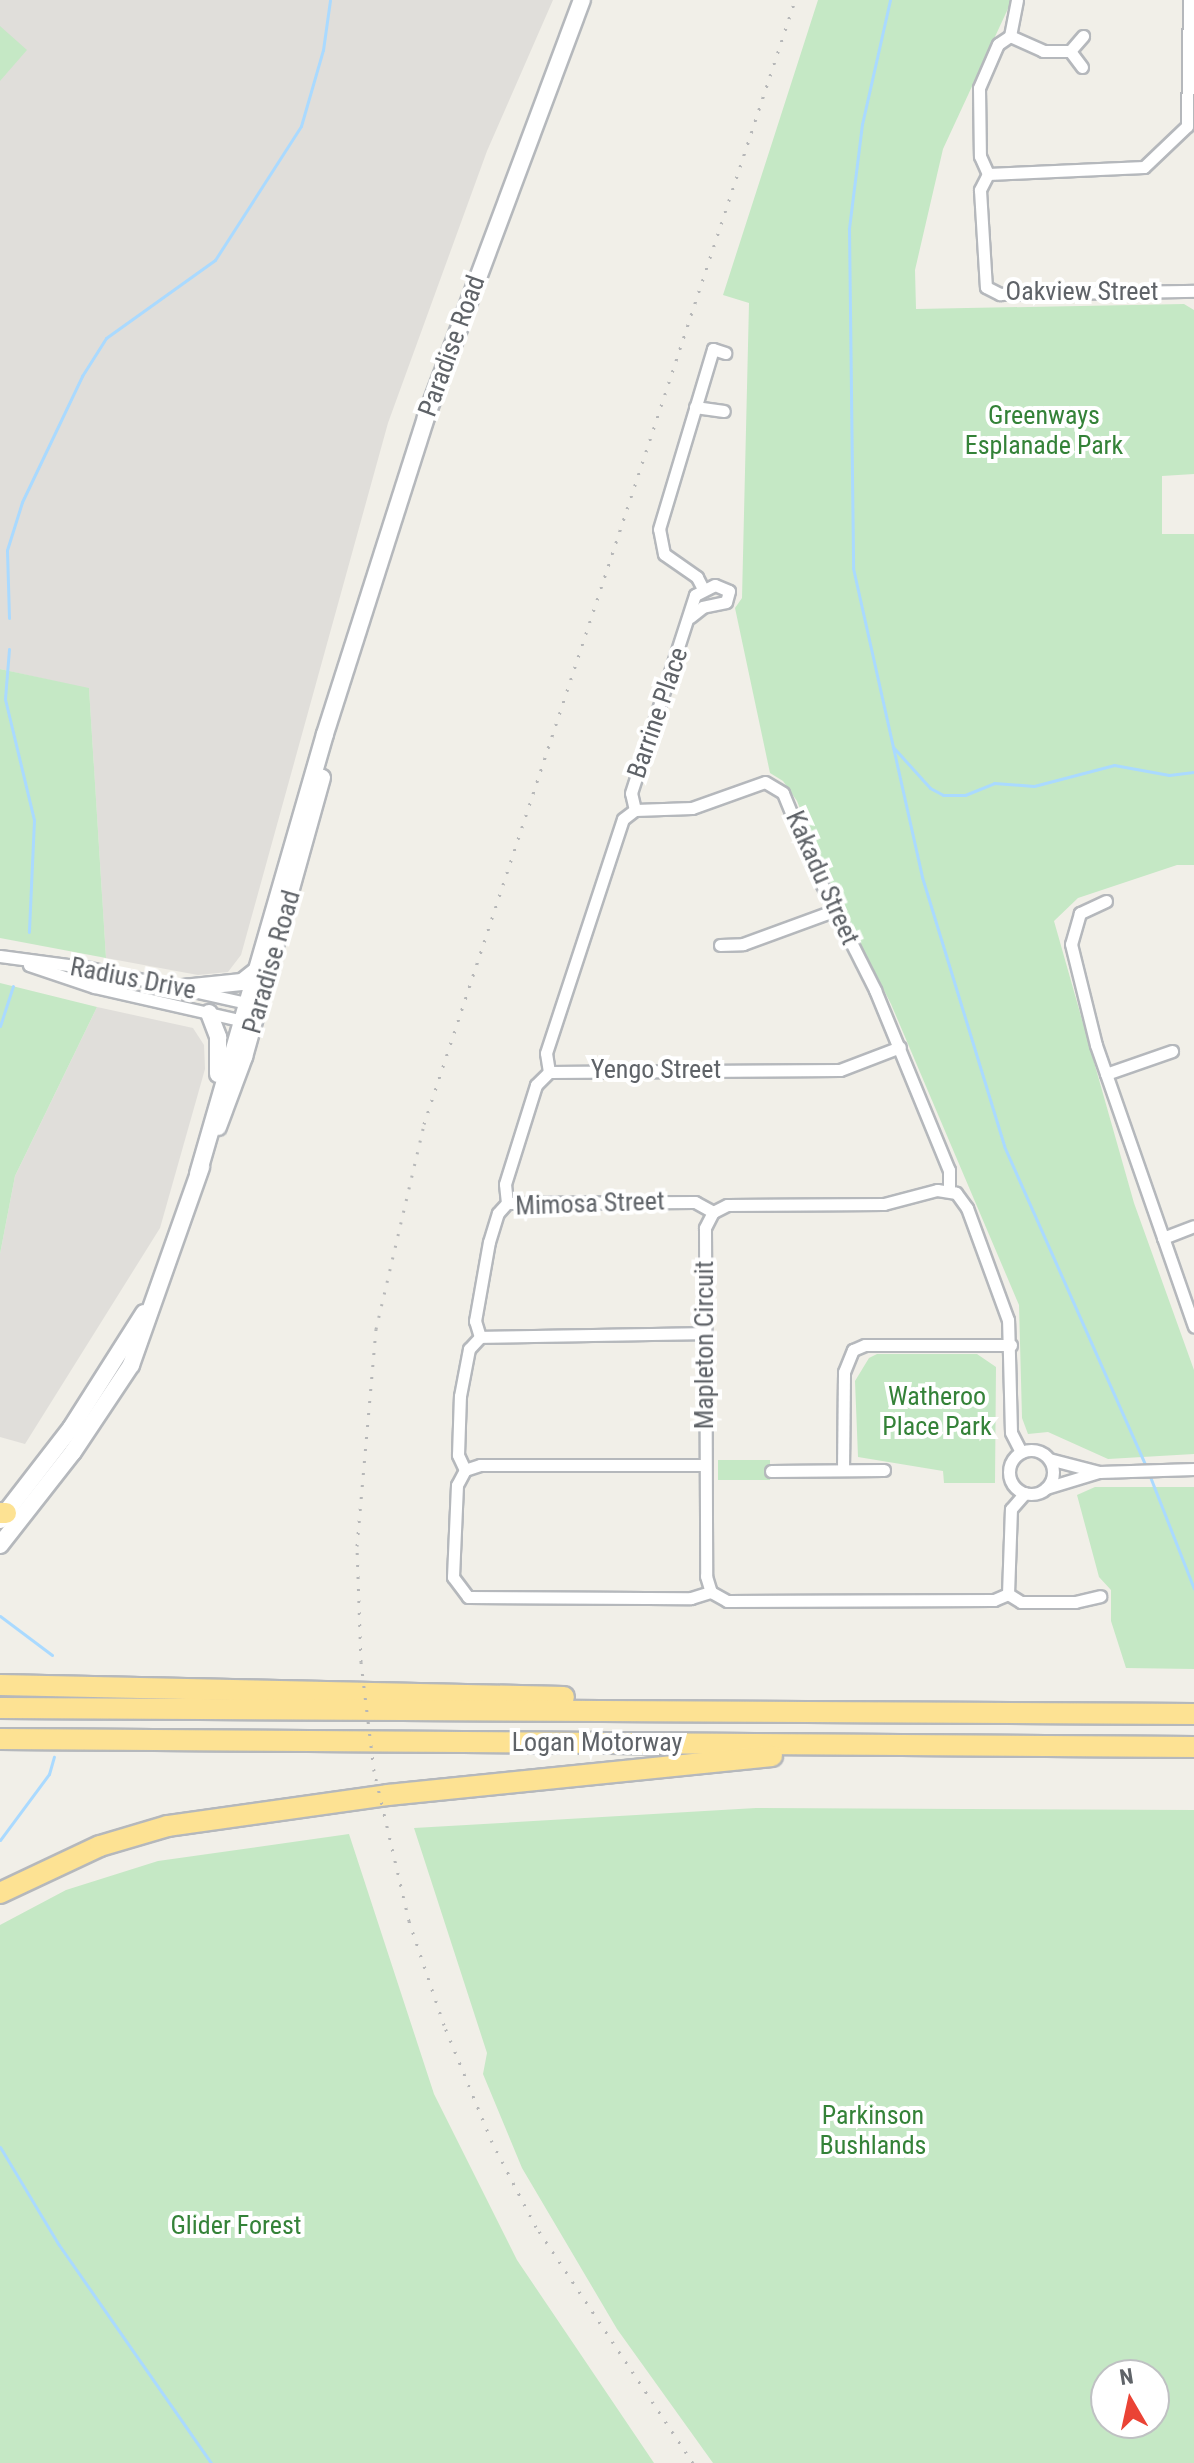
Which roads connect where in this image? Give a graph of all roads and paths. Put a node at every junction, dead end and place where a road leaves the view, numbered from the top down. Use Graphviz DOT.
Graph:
graph roads {
  1 [pos="582,0"];
  2 [pos="1017,0"];
  3 [pos="1189,0"];
  4 [pos="1010,36"];
  5 [pos="1083,36"];
  6 [pos="1070,51"];
  7 [pos="1082,67"];
  8 [pos="988,174"];
  9 [pos="1194,291"];
  10 [pos="725,353"];
  11 [pos="695,407"];
  12 [pos="724,411"];
  13 [pos="702,587"];
  14 [pos="690,617"];
  15 [pos="339,698"];
  16 [pos="635,810"];
  17 [pos="1106,901"];
  18 [pos="833,911"];
  19 [pos="720,945"];
  20 [pos="3,957"];
  21 [pos="255,972"];
  22 [pos="183,988"];
  23 [pos="253,1004"];
  24 [pos="209,1013"];
  25 [pos="247,1022"];
  26 [pos="900,1047"];
  27 [pos="1172,1051"];
  28 [pos="549,1072"];
  29 [pos="1106,1074"];
  30 [pos="218,1096"];
  31 [pos="198,1174"];
  32 [pos="949,1190"];
  33 [pos="507,1203"];
  34 [pos="713,1212"];
  35 [pos="1194,1226"];
  36 [pos="1163,1238"];
  37 [pos="171,1263"];
  38 [pos="1194,1326"];
  39 [pos="705,1333"];
  40 [pos="480,1337"];
  41 [pos="1011,1345"];
  42 [pos="1021,1452"];
  43 [pos="1049,1459"];
  44 [pos="705,1465"];
  45 [pos="1190,1469"];
  46 [pos="465,1470"];
  47 [pos="843,1470"];
  48 [pos="884,1470"];
  49 [pos="771,1471"];
  50 [pos="1099,1472"];
  51 [pos="1046,1488"];
  52 [pos="1025,1493"];
  53 [pos="2,1515"];
  54 [pos="0,1545"];
  55 [pos="711,1592"];
  56 [pos="1008,1594"];
  57 [pos="1100,1596"];
  58 [pos="0,1685"];
  59 [pos="0,1708"];
  60 [pos="770,1712"];
  61 [pos="1194,1714"];
  62 [pos="0,1739"];
  63 [pos="810,1745"];
  64 [pos="1194,1747"];
  65 [pos="0,1893"];
  1 -- 15 [label="street, Paradise Road"];
  2 -- 4 [label="street, Oakview Street"];
  3 -- 8 [label="street"];
  4 -- 6 [label="street"];
  4 -- 8 [label="street, Oakview Street"];
  5 -- 6 [label="street"];
  6 -- 7 [label="street"];
  8 -- 9 [label="street, Oakview Street"];
  10 -- 11 [label="street"];
  11 -- 12 [label="street"];
  11 -- 13 [label="street"];
  13 -- 14 [label="street, Barrine Place"];
  13 -- 14 [label="street, Barrine Place"];
  14 -- 16 [label="street, Barrine Place"];
  15 -- 21 [label="street, Paradise Road"];
  15 -- 23 [label="street, Paradise Road"];
  16 -- 18 [label="street, Kakadu Street"];
  16 -- 28 [label="street"];
  17 -- 29 [label="street"];
  18 -- 19 [label="street"];
  18 -- 26 [label="street, Kakadu Street"];
  20 -- 22 [label="street, Radius Drive"];
  20 -- 24 [label="street, Radius Drive"];
  21 -- 22 [label="street"];
  21 -- 23 [label="street, Paradise Road"];
  22 -- 23 [label="street, Radius Drive"];
  23 -- 25 [label="street, Paradise Road"];
  24 -- 25 [label="street, Radius Drive"];
  24 -- 30 [label="street"];
  25 -- 30 [label="street, Paradise Road"];
  25 -- 31 [label="street, Paradise Road"];
  26 -- 28 [label="street, Yengo Street"];
  26 -- 32 [label="street, Kakadu Street"];
  27 -- 29 [label="street"];
  28 -- 33 [label="street"];
  29 -- 36 [label="street"];
  30 -- 31 [label="street, Paradise Road"];
  31 -- 37 [label="street, Paradise Road"];
  32 -- 34 [label="street"];
  32 -- 41 [label="street"];
  33 -- 34 [label="street, Mimosa Street"];
  33 -- 40 [label="street, Mimosa Street"];
  34 -- 39 [label="street, Mapleton Circuit"];
  35 -- 36 [label="street"];
  36 -- 38 [label="street"];
  37 -- 53 [label="street, Paradise Road"];
  37 -- 54 [label="street, Paradise Road"];
  39 -- 40 [label="street"];
  39 -- 44 [label="street, Mapleton Circuit"];
  40 -- 46 [label="street"];
  41 -- 42 [label="street"];
  41 -- 47 [label="street"];
  42 -- 43 [label="street"];
  42 -- 52 [label="street"];
  43 -- 50 [label="street"];
  43 -- 51 [label="street"];
  44 -- 46 [label="street"];
  44 -- 55 [label="street, Mapleton Circuit"];
  45 -- 50 [label="street"];
  46 -- 55 [label="street"];
  47 -- 48 [label="street"];
  47 -- 49 [label="street"];
  50 -- 51 [label="street"];
  51 -- 52 [label="street"];
  52 -- 56 [label="street"];
  55 -- 56 [label="street"];
  56 -- 57 [label="street"];
  58 -- 60 [label="highway"];
  59 -- 60 [label="highway, Logan Motorway"];
  60 -- 61 [label="highway, Logan Motorway"];
  62 -- 63 [label="highway, Logan Motorway"];
  63 -- 64 [label="highway, Logan Motorway"];
  63 -- 65 [label="highway"];
}
